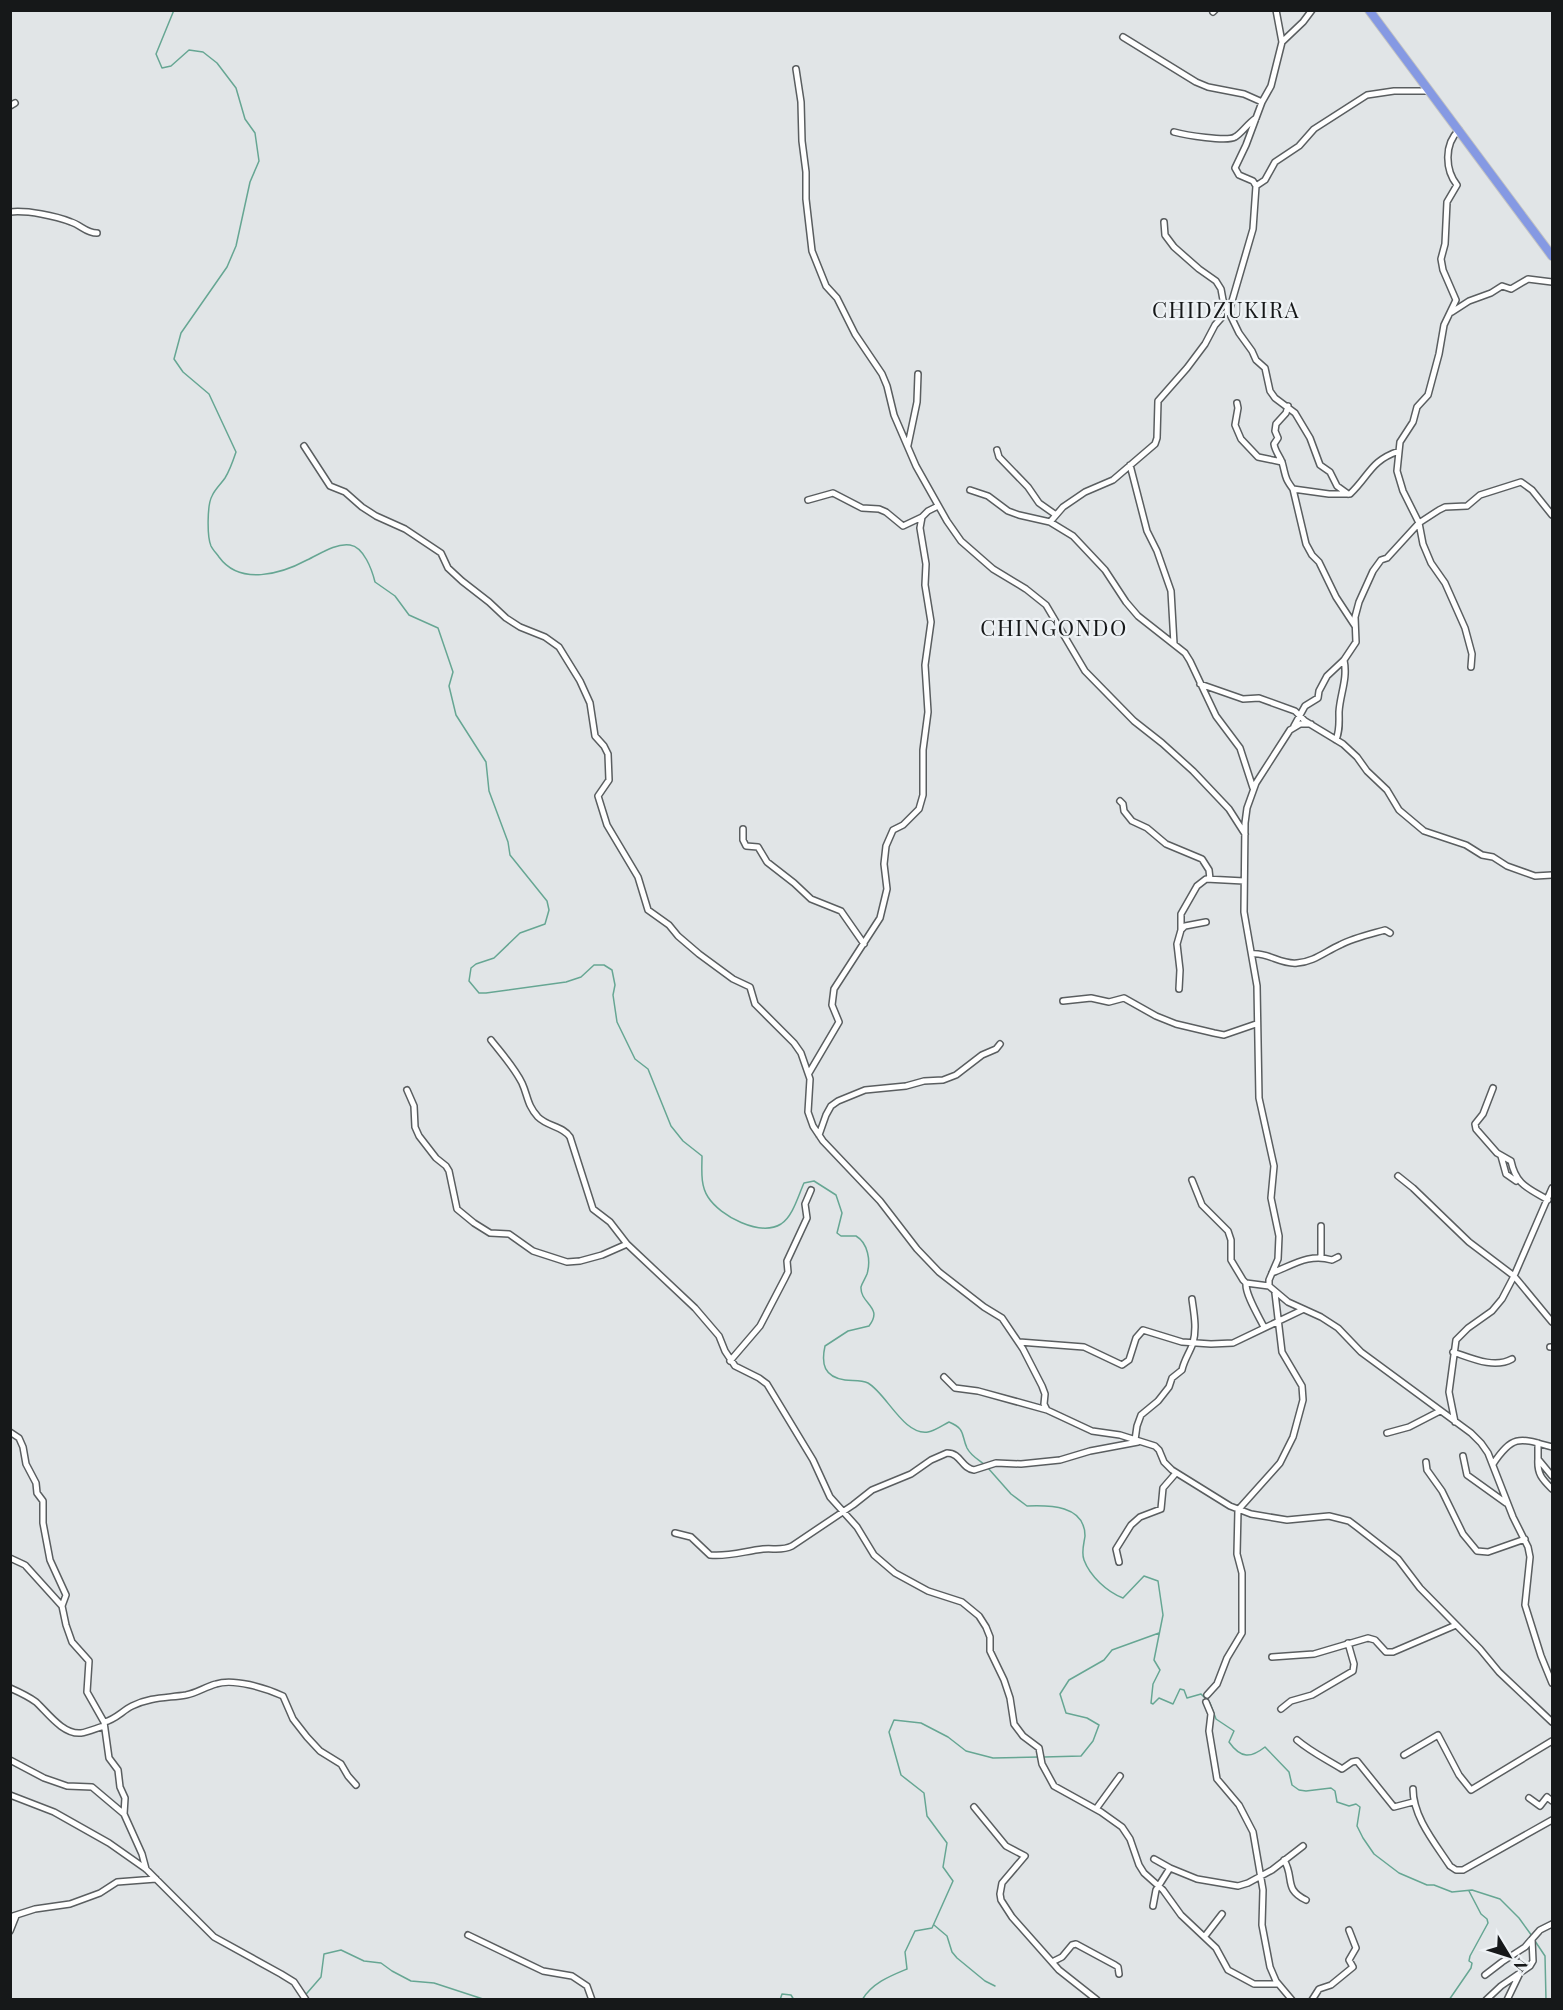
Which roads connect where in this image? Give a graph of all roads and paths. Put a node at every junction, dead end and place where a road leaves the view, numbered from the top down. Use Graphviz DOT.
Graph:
graph roads {
  1 [pos="1276,10"];
  2 [pos="1312,10"];
  3 [pos="1369,10"];
  4 [pos="1123,37"];
  5 [pos="1282,42"];
  6 [pos="796,69"];
  7 [pos="1429,91"];
  8 [pos="1262,102"];
  9 [pos="1256,118"];
  10 [pos="1459,130"];
  11 [pos="1174,132"];
  12 [pos="1256,186"];
  13 [pos="10,212"];
  14 [pos="1164,222"];
  15 [pos="97,233"];
  16 [pos="1552,256"];
  17 [pos="1552,282"];
  18 [pos="1229,311"];
  19 [pos="1448,316"];
  20 [pos="918,374"];
  21 [pos="1237,403"];
  22 [pos="1288,406"];
  23 [pos="304,446"];
  24 [pos="908,447"];
  25 [pos="997,450"];
  26 [pos="1399,450"];
  27 [pos="1281,462"];
  28 [pos="1130,465"];
  29 [pos="1293,489"];
  30 [pos="970,490"];
  31 [pos="1348,494"];
  32 [pos="808,500"];
  33 [pos="938,506"];
  34 [pos="1056,514"];
  35 [pos="1552,515"];
  36 [pos="922,517"];
  37 [pos="1050,522"];
  38 [pos="1419,523"];
  39 [pos="1356,627"];
  40 [pos="1174,644"];
  41 [pos="1344,660"];
  42 [pos="1471,667"];
  43 [pos="1200,684"];
  44 [pos="1299,716"];
  45 [pos="1311,724"];
  46 [pos="1293,727"];
  47 [pos="1336,740"];
  48 [pos="1253,789"];
  49 [pos="1120,801"];
  50 [pos="743,829"];
  51 [pos="1245,835"];
  52 [pos="1552,875"];
  53 [pos="1210,879"];
  54 [pos="1244,881"];
  55 [pos="1206,922"];
  56 [pos="1181,930"];
  57 [pos="1390,933"];
  58 [pos="864,944"];
  59 [pos="1252,954"];
  60 [pos="1179,989"];
  61 [pos="1063,1001"];
  62 [pos="1256,1024"];
  63 [pos="491,1040"];
  64 [pos="1000,1044"];
  65 [pos="809,1074"];
  66 [pos="1493,1088"];
  67 [pos="407,1090"];
  68 [pos="819,1135"];
  69 [pos="1398,1176"];
  70 [pos="1192,1180"];
  71 [pos="1552,1188"];
  72 [pos="811,1190"];
  73 [pos="1548,1200"];
  74 [pos="1321,1226"];
  75 [pos="627,1244"];
  76 [pos="1321,1256"];
  77 [pos="1338,1257"];
  78 [pos="1271,1274"];
  79 [pos="1514,1276"];
  80 [pos="1246,1283"];
  81 [pos="1269,1286"];
  82 [pos="1275,1293"];
  83 [pos="1192,1299"];
  84 [pos="1302,1310"];
  85 [pos="1277,1320"];
  86 [pos="1552,1322"];
  87 [pos="1264,1327"];
  88 [pos="1019,1342"];
  89 [pos="1193,1343"];
  90 [pos="1453,1352"];
  91 [pos="1512,1359"];
  92 [pos="730,1360"];
  93 [pos="944,1377"];
  94 [pos="1047,1410"];
  95 [pos="1440,1411"];
  96 [pos="1455,1422"];
  97 [pos="10,1432"];
  98 [pos="1387,1433"];
  99 [pos="1137,1441"];
  100 [pos="1538,1443"];
  101 [pos="1552,1448"];
  102 [pos="1463,1456"];
  103 [pos="1538,1459"];
  104 [pos="1426,1462"];
  105 [pos="1493,1464"];
  106 [pos="1176,1473"];
  107 [pos="1552,1476"];
  108 [pos="1552,1489"];
  109 [pos="1508,1504"];
  110 [pos="1238,1510"];
  111 [pos="843,1512"];
  112 [pos="675,1533"];
  113 [pos="1525,1539"];
  114 [pos="10,1558"];
  115 [pos="1119,1562"];
  116 [pos="62,1606"];
  117 [pos="1456,1625"];
  118 [pos="1348,1643"];
  119 [pos="1272,1657"];
  120 [pos="1552,1683"];
  121 [pos="10,1688"];
  122 [pos="1207,1695"];
  123 [pos="1206,1702"];
  124 [pos="1281,1709"];
  125 [pos="1552,1722"];
  126 [pos="104,1724"];
  127 [pos="1297,1740"];
  128 [pos="1552,1741"];
  129 [pos="1404,1755"];
  130 [pos="10,1760"];
  131 [pos="1120,1776"];
  132 [pos="356,1785"];
  133 [pos="1413,1789"];
  134 [pos="10,1795"];
  135 [pos="1529,1798"];
  136 [pos="1552,1801"];
  137 [pos="1413,1802"];
  138 [pos="974,1807"];
  139 [pos="1096,1809"];
  140 [pos="124,1814"];
  141 [pos="1552,1820"];
  142 [pos="1303,1846"];
  143 [pos="1154,1859"];
  144 [pos="1284,1860"];
  145 [pos="1170,1868"];
  146 [pos="146,1869"];
  147 [pos="1259,1875"];
  148 [pos="156,1879"];
  149 [pos="1159,1886"];
  150 [pos="1306,1900"];
  151 [pos="1153,1906"];
  152 [pos="1222,1914"];
  153 [pos="13,1917"];
  154 [pos="1552,1924"];
  155 [pos="1349,1930"];
  156 [pos="10,1931"];
  157 [pos="468,1935"];
  158 [pos="1206,1936"];
  159 [pos="1532,1939"];
  160 [pos="1052,1962"];
  161 [pos="1520,1971"];
  162 [pos="1119,1974"];
  163 [pos="1485,1975"];
  164 [pos="1278,1984"];
  165 [pos="306,2000"];
  166 [pos="592,2000"];
  167 [pos="1097,2000"];
  168 [pos="1292,2000"];
  169 [pos="1312,2000"];
  170 [pos="1486,2000"];
  171 [pos="1507,2000"];
  1 -- 5 [label="street"];
  2 -- 5 [label="street"];
  3 -- 7 [label="highway"];
  4 -- 8 [label="street"];
  5 -- 8 [label="street"];
  6 -- 24 [label="street"];
  7 -- 10 [label="highway"];
  7 -- 12 [label="street"];
  8 -- 9 [label="street"];
  9 -- 11 [label="street"];
  9 -- 12 [label="street"];
  10 -- 16 [label="highway"];
  10 -- 19 [label="street"];
  12 -- 18 [label="street"];
  13 -- 15 [label="street"];
  14 -- 18 [label="street"];
  17 -- 19 [label="street"];
  18 -- 22 [label="street"];
  18 -- 28 [label="street"];
  19 -- 26 [label="street"];
  20 -- 24 [label="street"];
  21 -- 27 [label="street"];
  22 -- 27 [label="street"];
  22 -- 31 [label="street"];
  23 -- 65 [label="street"];
  24 -- 33 [label="street"];
  25 -- 34 [label="street"];
  26 -- 31 [label="street"];
  26 -- 38 [label="street"];
  27 -- 29 [label="street"];
  28 -- 34 [label="street"];
  28 -- 40 [label="street"];
  29 -- 31 [label="street"];
  29 -- 39 [label="street"];
  30 -- 37 [label="street"];
  32 -- 36 [label="street"];
  33 -- 36 [label="street"];
  33 -- 51 [label="street"];
  34 -- 37 [label="street"];
  35 -- 38 [label="street"];
  36 -- 58 [label="street"];
  37 -- 40 [label="street"];
  38 -- 39 [label="street"];
  38 -- 42 [label="street"];
  39 -- 41 [label="street"];
  40 -- 43 [label="street"];
  41 -- 44 [label="street"];
  41 -- 47 [label="street"];
  43 -- 44 [label="street"];
  43 -- 48 [label="street"];
  44 -- 45 [label="street"];
  44 -- 46 [label="street"];
  45 -- 46 [label="street"];
  45 -- 47 [label="street"];
  46 -- 48 [label="street"];
  47 -- 52 [label="street"];
  48 -- 51 [label="street"];
  49 -- 53 [label="street"];
  50 -- 58 [label="street"];
  51 -- 54 [label="street"];
  53 -- 54 [label="street"];
  53 -- 56 [label="street"];
  54 -- 59 [label="street"];
  55 -- 56 [label="street"];
  56 -- 60 [label="street"];
  57 -- 59 [label="street"];
  58 -- 65 [label="street"];
  59 -- 62 [label="street"];
  61 -- 62 [label="street"];
  62 -- 78 [label="street"];
  63 -- 75 [label="street"];
  64 -- 68 [label="street"];
  65 -- 68 [label="street"];
  66 -- 73 [label="street"];
  67 -- 75 [label="street"];
  68 -- 88 [label="street"];
  69 -- 79 [label="street"];
  70 -- 80 [label="street"];
  71 -- 73 [label="street"];
  72 -- 92 [label="street"];
  73 -- 79 [label="street"];
  74 -- 76 [label="street"];
  75 -- 92 [label="street"];
  76 -- 77 [label="street"];
  76 -- 78 [label="street"];
  78 -- 81 [label="street"];
  79 -- 86 [label="street"];
  79 -- 90 [label="street"];
  80 -- 81 [label="street"];
  80 -- 87 [label="street"];
  81 -- 82 [label="street"];
  82 -- 84 [label="street"];
  82 -- 85 [label="street"];
  83 -- 89 [label="street"];
  84 -- 85 [label="street"];
  84 -- 95 [label="street"];
  85 -- 87 [label="street"];
  85 -- 110 [label="street"];
  87 -- 89 [label="street"];
  88 -- 89 [label="street"];
  88 -- 94 [label="street"];
  89 -- 99 [label="street"];
  90 -- 91 [label="street"];
  90 -- 96 [label="street"];
  92 -- 111 [label="street"];
  93 -- 94 [label="street"];
  94 -- 99 [label="street"];
  95 -- 96 [label="street"];
  95 -- 98 [label="street"];
  96 -- 105 [label="street"];
  97 -- 116 [label="street"];
  99 -- 106 [label="street"];
  99 -- 111 [label="street"];
  100 -- 101 [label="street"];
  100 -- 103 [label="street"];
  100 -- 105 [label="street"];
  102 -- 109 [label="street"];
  103 -- 107 [label="street"];
  103 -- 108 [label="street"];
  104 -- 113 [label="street"];
  105 -- 109 [label="street"];
  106 -- 110 [label="street"];
  106 -- 115 [label="street"];
  109 -- 113 [label="street"];
  110 -- 117 [label="street"];
  110 -- 122 [label="street"];
  111 -- 112 [label="street"];
  111 -- 139 [label="street"];
  113 -- 120 [label="street"];
  114 -- 116 [label="street"];
  116 -- 126 [label="street"];
  117 -- 118 [label="street"];
  117 -- 125 [label="street"];
  118 -- 119 [label="street"];
  118 -- 124 [label="street"];
  121 -- 126 [label="street"];
  123 -- 147 [label="street"];
  126 -- 132 [label="street"];
  126 -- 140 [label="street"];
  127 -- 137 [label="street"];
  128 -- 129 [label="street"];
  130 -- 140 [label="street"];
  131 -- 139 [label="street"];
  133 -- 137 [label="street"];
  134 -- 146 [label="street"];
  135 -- 136 [label="street"];
  137 -- 141 [label="street"];
  138 -- 160 [label="street"];
  139 -- 149 [label="street"];
  140 -- 146 [label="street"];
  142 -- 144 [label="street"];
  143 -- 145 [label="street"];
  144 -- 147 [label="street"];
  144 -- 150 [label="street"];
  145 -- 147 [label="street"];
  145 -- 149 [label="street"];
  146 -- 148 [label="street"];
  147 -- 164 [label="street"];
  148 -- 153 [label="street"];
  148 -- 165 [label="street"];
  149 -- 151 [label="street"];
  149 -- 158 [label="street"];
  152 -- 158 [label="street"];
  153 -- 156 [label="street"];
  154 -- 159 [label="street"];
  155 -- 169 [label="street"];
  157 -- 166 [label="street"];
  158 -- 164 [label="street"];
  159 -- 161 [label="street"];
  159 -- 163 [label="street"];
  160 -- 162 [label="street"];
  160 -- 167 [label="street"];
  161 -- 170 [label="street"];
  161 -- 171 [label="street"];
  164 -- 168 [label="street"];
}
